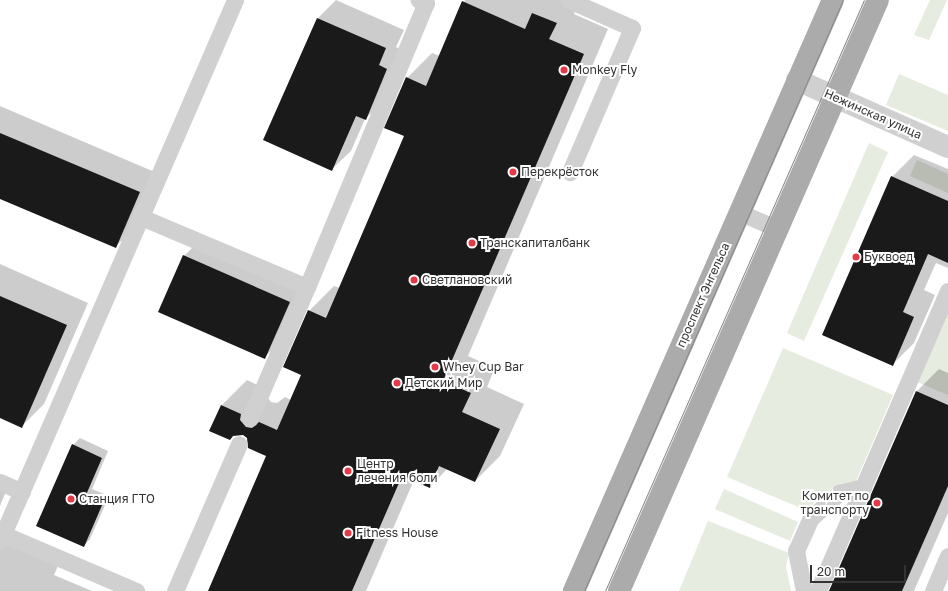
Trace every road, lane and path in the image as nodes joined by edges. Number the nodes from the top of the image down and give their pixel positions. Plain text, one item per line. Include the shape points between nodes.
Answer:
1 (235, 0) edge
2 (569, 0) edge
3 (833, 0) edge
4 (878, 0) edge
5 (426, 1) edge
6 (797, 80) junction
7 (835, 97) junction
8 (948, 147) edge
9 (570, 172) dead end
10 (739, 212) junction
11 (141, 217) junction
12 (778, 229) junction
13 (307, 287) junction
14 (948, 291) edge
15 (250, 418) dead end
16 (239, 444) dead end
17 (0, 482) edge
18 (863, 487) junction
19 (22, 492) junction
20 (2, 538) edge
21 (947, 560) edge
22 (136, 591) edge
23 (175, 591) edge
24 (574, 591) edge
25 (620, 591) edge
26 (804, 591) edge
27 (818, 591) edge
28 (933, 591) edge

1 - 11 lane
2 - 9 lane via 632,28
3 - 6 main road, проспект Энгельса
4 - 7 main road
5 - 13 lane
6 - 7 street, Нежинская улица
6 - 10 main road, проспект Энгельса
7 - 8 street, Нежинская улица
7 - 12 main road
10 - 12 lane
10 - 24 main road, проспект Энгельса
11 - 13 lane
11 - 19 lane
12 - 25 main road
13 - 15 lane
14 - 18 lane
16 - 23 lane
17 - 19 lane
18 - 26 lane via 839,493 811,518 796,551
18 - 27 lane
19 - 20 lane
20 - 22 lane
21 - 28 lane

